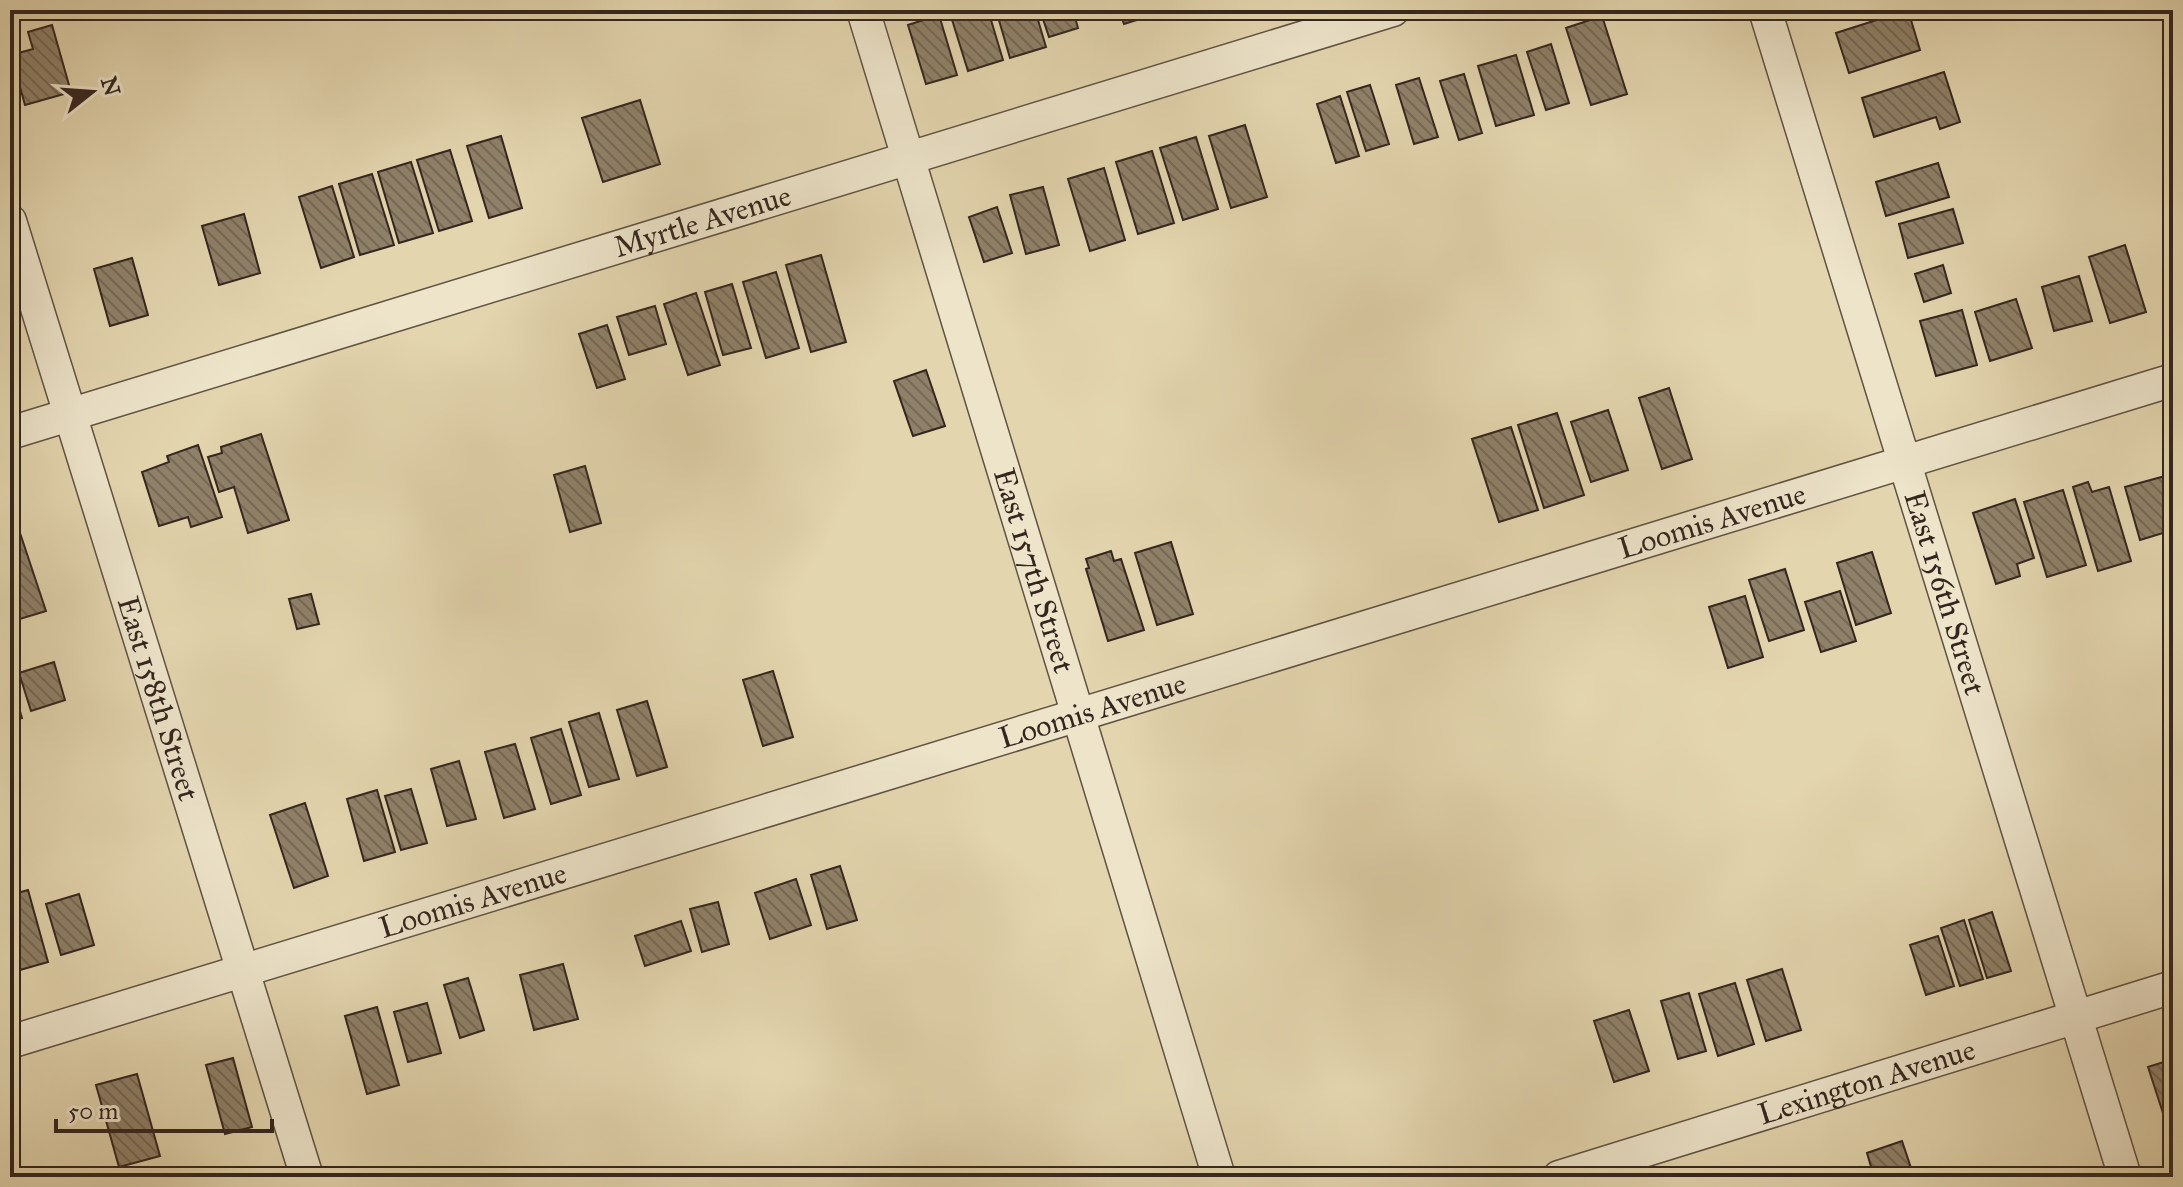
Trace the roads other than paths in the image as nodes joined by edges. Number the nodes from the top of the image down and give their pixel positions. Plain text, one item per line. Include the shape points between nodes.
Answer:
1 (863, 10) edge
2 (1393, 10) edge
3 (1765, 10) edge
4 (908, 158) junction
5 (10, 221) edge
6 (2173, 380) edge
7 (70, 415) junction
8 (10, 433) edge
9 (1905, 462) junction
10 (1078, 715) junction
11 (242, 971) junction
12 (2173, 987) edge
13 (2075, 1017) junction
14 (10, 1042) edge
15 (307, 1177) edge
16 (1219, 1177) edge
17 (1559, 1177) edge
18 (2125, 1177) edge

1 - 4 street, East 157th Street
2 - 4 street, Myrtle Avenue
3 - 9 street, East 156th Street
4 - 7 street, Myrtle Avenue
4 - 10 street, East 157th Street
5 - 7 street, East 158th Street
6 - 9 street, Loomis Avenue
7 - 8 street, Myrtle Avenue
7 - 11 street, East 158th Street
9 - 10 street, Loomis Avenue
9 - 13 street, East 156th Street
10 - 11 street, Loomis Avenue
10 - 16 street, East 157th Street
11 - 14 street, Loomis Avenue
11 - 15 street, East 158th Street
12 - 13 street, Lexington Avenue
13 - 17 street, Lexington Avenue
13 - 18 street, East 156th Street

